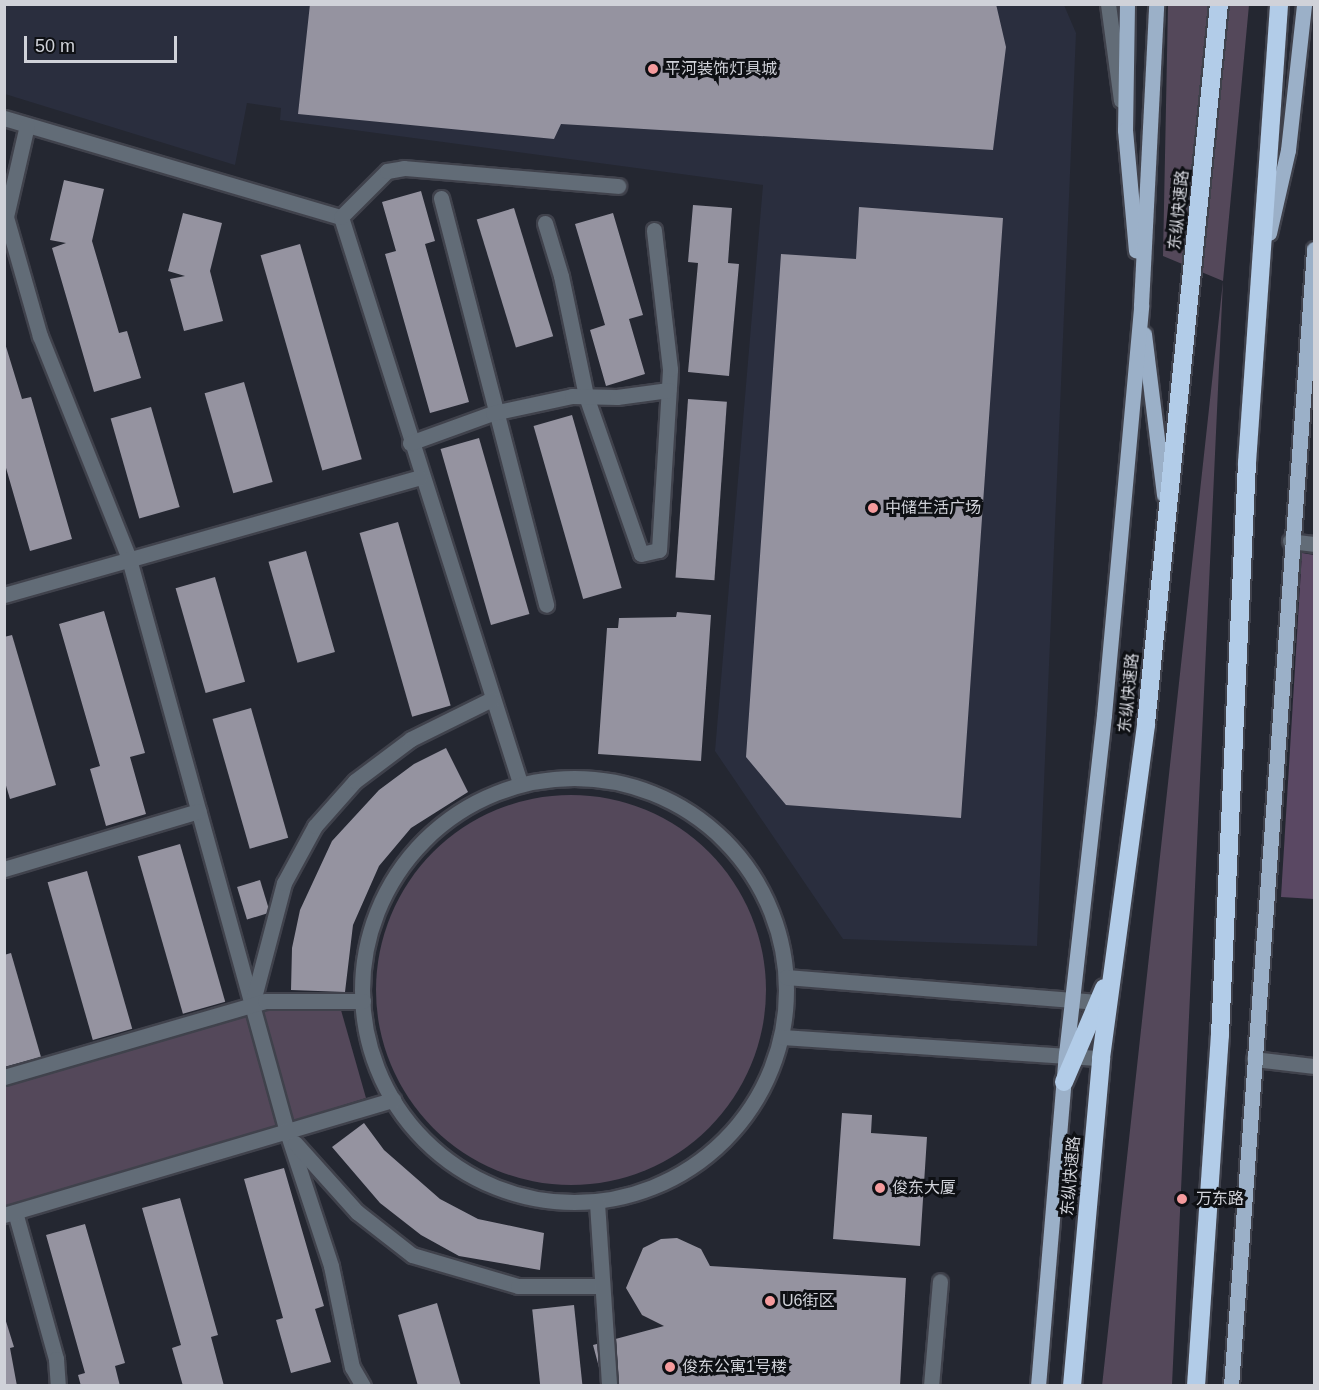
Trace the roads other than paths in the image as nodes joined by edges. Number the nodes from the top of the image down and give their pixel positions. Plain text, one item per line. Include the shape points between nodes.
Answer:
1 (1108, 4) edge
2 (1127, 4) edge
3 (1156, 4) edge
4 (1219, 4) edge
5 (1279, 4) edge
6 (1304, 4) edge
7 (4, 118) edge
8 (27, 125) junction
9 (1125, 130) junction
10 (618, 186) dead end
11 (441, 198) dead end
12 (341, 217) junction
13 (545, 223) dead end
14 (654, 230) dead end
15 (1314, 249) edge
16 (1314, 270) edge
17 (1258, 283) junction
18 (1141, 305) junction
19 (669, 390) junction
20 (586, 396) junction
21 (493, 413) junction
22 (410, 443) junction
23 (420, 477) junction
24 (1167, 519) junction
25 (1290, 541) junction
26 (1314, 544) edge
27 (129, 559) junction
28 (4, 595) edge
29 (546, 604) dead end
30 (492, 699) junction
31 (520, 783) junction
32 (199, 811) junction
33 (4, 869) edge
34 (786, 977) junction
35 (1071, 1000) junction
36 (363, 1001) junction
37 (1102, 1003) junction
38 (252, 1005) junction
39 (782, 1037) junction
40 (1070, 1054) junction
41 (1101, 1058) junction
42 (1254, 1059) junction
43 (1314, 1066) edge
44 (4, 1077) edge
45 (1064, 1082) joint
46 (393, 1100) junction
47 (287, 1132) junction
48 (597, 1203) junction
49 (10, 1214) edge
50 (940, 1281) dead end
51 (602, 1286) junction
52 (58, 1386) edge
53 (363, 1386) edge
54 (609, 1386) edge
55 (931, 1386) edge
56 (1038, 1386) edge
57 (1072, 1386) edge
58 (1196, 1386) edge
59 (1231, 1386) edge

1 - 9 street
2 - 9 main road
3 - 18 main road
4 - 24 highway, 东纵快速路
5 - 17 highway
6 - 17 main road via 1288,150
7 - 8 street
8 - 12 street
8 - 27 street via 6,217 40,336
9 - 18 main road
10 - 12 street via 404,168 380,176
11 - 21 street
12 - 22 street
13 - 20 street via 561,276
14 - 19 street
15 - 16 main road
16 - 25 main road
17 - 58 highway via 1220,1035
18 - 24 main road
18 - 35 main road via 1104,715
19 - 20 street
19 - 20 street via 659,550 641,554
20 - 21 street
21 - 22 street
21 - 29 street
22 - 23 street
23 - 27 street
23 - 30 street
24 - 37 highway, 东纵快速路 via 1112,967
25 - 26 street
25 - 42 main road
27 - 28 street
27 - 32 street
30 - 31 street
30 - 38 street via 411,739 356,782 315,826 284,883
31 - 34 street via 592,778 643,788 698,817 743,861 753,879 773,916
31 - 36 street via 461,808 413,849 378,903 362,964
32 - 33 street
32 - 38 street
34 - 35 street
34 - 39 street
35 - 37 street
35 - 40 main road
36 - 38 street via 265,1001
36 - 46 street via 363,1028
37 - 40 highway
37 - 41 highway, 东纵快速路
38 - 44 street
38 - 47 street
39 - 40 street
39 - 48 street via 764,1087 734,1131 695,1166 648,1191
40 - 41 street
40 - 45 highway
41 - 57 highway, 东纵快速路
42 - 43 street
42 - 59 main road
45 - 56 main road
46 - 47 street
46 - 48 street via 422,1140 473,1179 533,1200
47 - 49 street
47 - 51 street via 313,1168 412,1255 518,1286
47 - 53 street via 331,1266 352,1367
48 - 51 street
49 - 52 street via 56,1359
50 - 55 street
51 - 54 street

